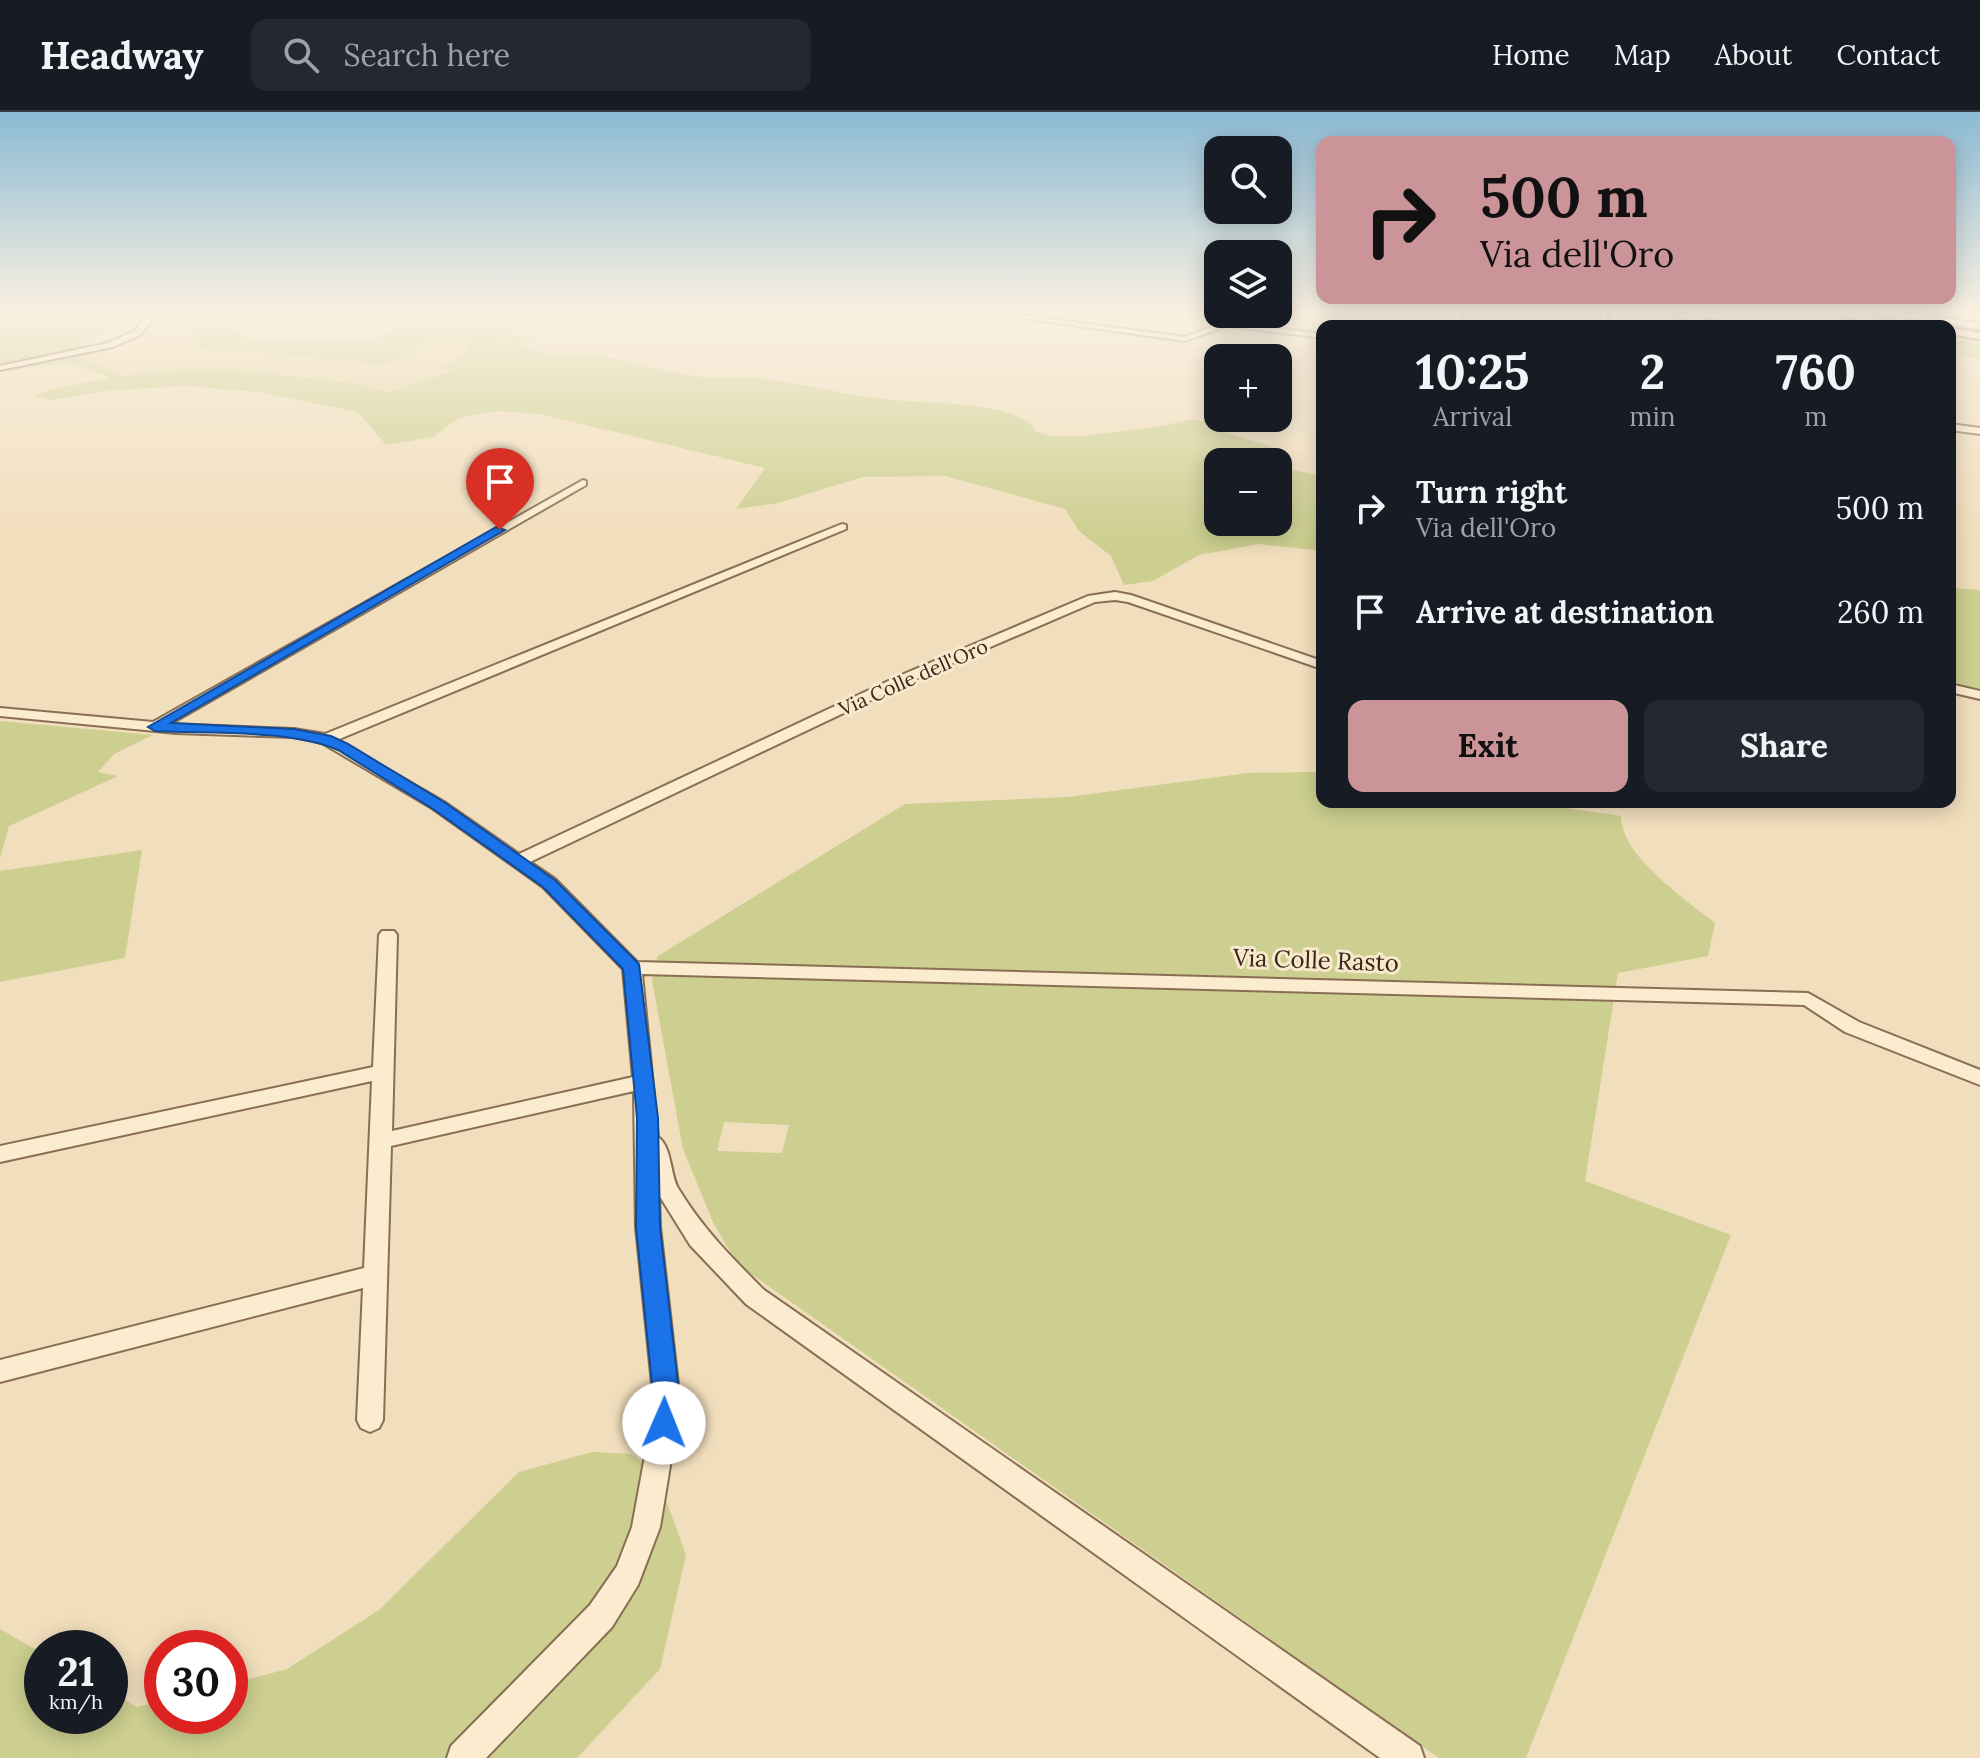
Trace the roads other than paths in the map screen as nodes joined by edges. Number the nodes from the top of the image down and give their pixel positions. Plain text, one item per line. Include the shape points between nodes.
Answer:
1 (1956, 428) edge
2 (1980, 431) edge
3 (583, 483) dead end
4 (842, 527) dead end
5 (1316, 663) edge
6 (1956, 689) edge
7 (1980, 695) edge
8 (0, 712) edge
9 (155, 727) junction
10 (326, 739) junction
11 (518, 861) junction
12 (388, 935) dead end
13 (632, 968) junction
14 (383, 1072) junction
15 (1980, 1078) edge
16 (644, 1082) junction
17 (647, 1118) junction
18 (380, 1141) junction
19 (0, 1154) edge
20 (375, 1275) junction
21 (0, 1371) edge
22 (370, 1420) dead end
23 (463, 1758) edge
24 (1408, 1758) edge

1 - 2 street
3 - 9 street
4 - 10 street
5 - 11 street, Via Colle dell'Oro via 1131,599 1098,597 904,679
6 - 7 street
8 - 9 street
9 - 10 street
10 - 11 street via 438,805
11 - 13 street via 549,883
12 - 14 street
13 - 15 street, Via Colle Rasto via 1808,999 1852,1027
13 - 16 street
14 - 18 street
14 - 19 street
16 - 17 street
16 - 18 street
17 - 23 street via 648,1227 665,1384 661,1449 646,1527 628,1575 601,1616
17 - 24 street via 665,1186 698,1238 755,1297
18 - 20 street
20 - 21 street
20 - 22 street

